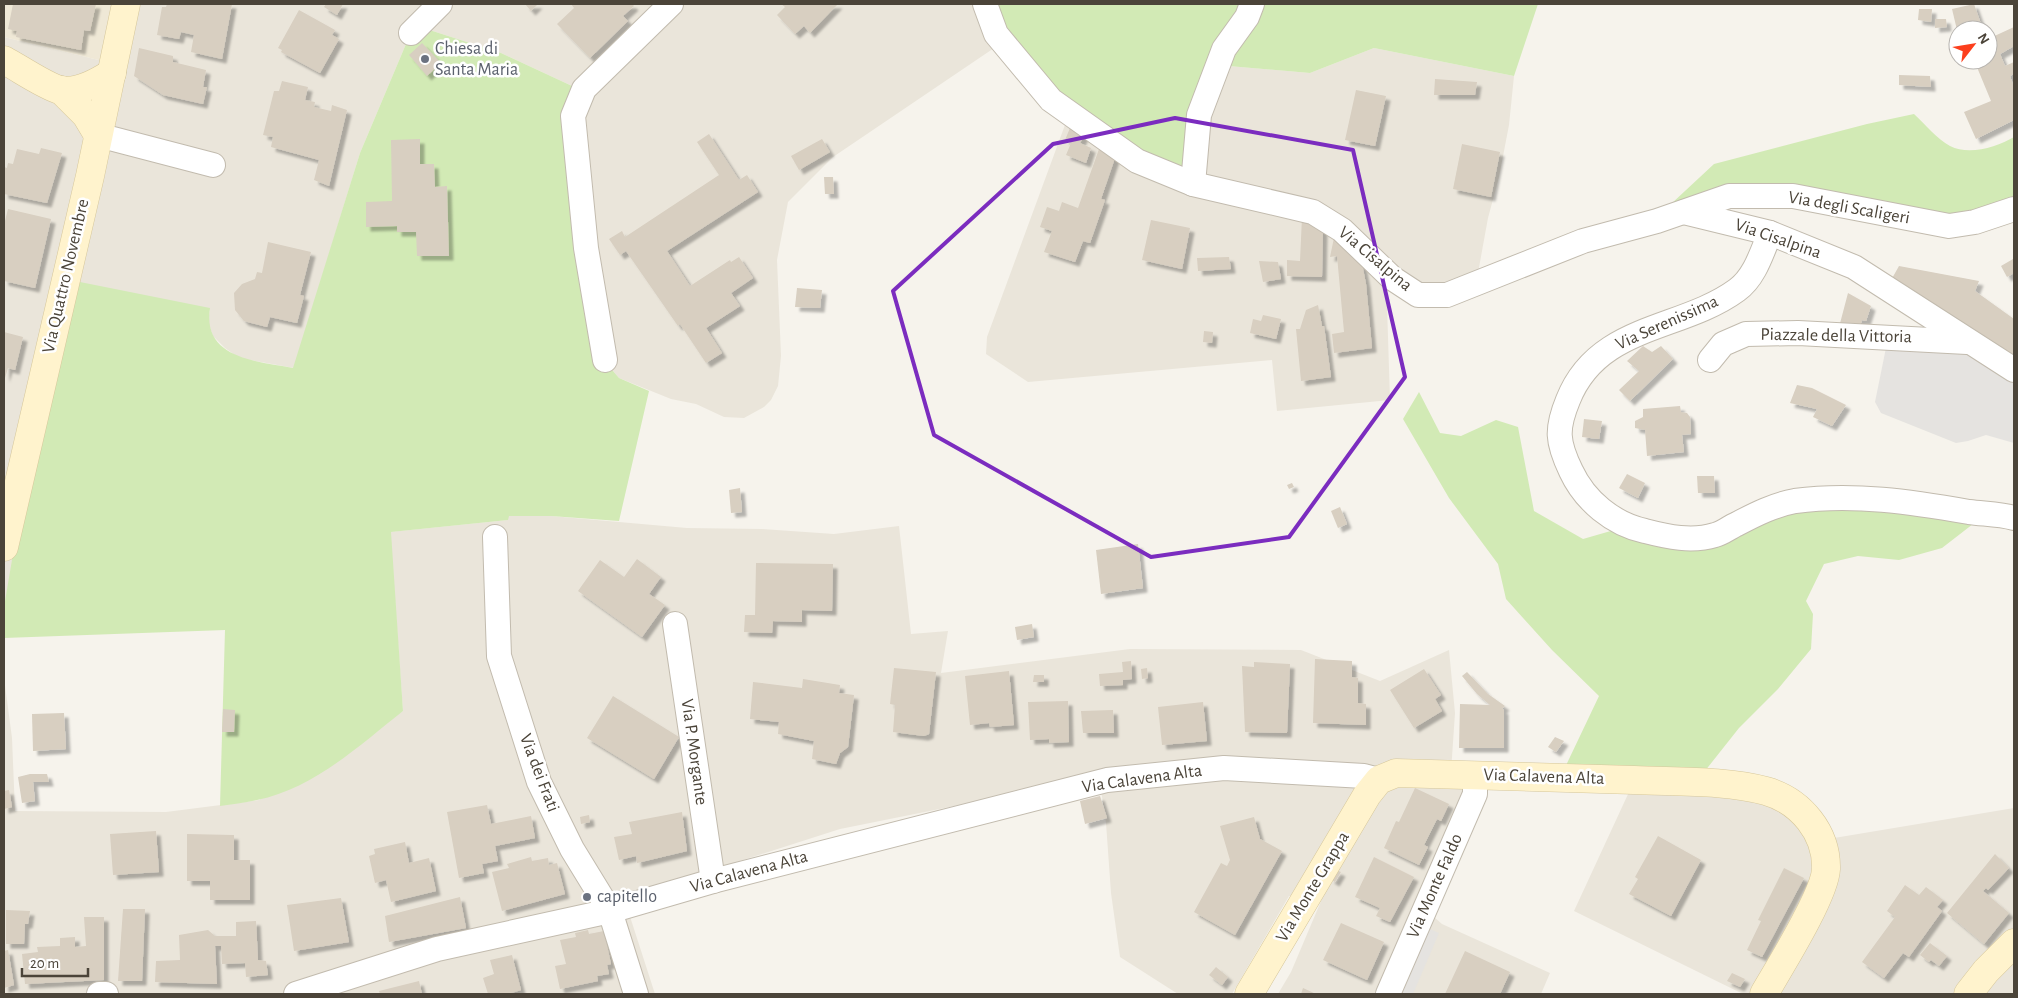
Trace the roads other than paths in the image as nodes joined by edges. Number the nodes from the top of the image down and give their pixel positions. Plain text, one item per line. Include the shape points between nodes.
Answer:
1 (126, 4) edge
2 (440, 4) edge
3 (670, 4) edge
4 (985, 4) edge
5 (1252, 4) edge
6 (410, 33) dead end
7 (4, 60) edge
8 (112, 73) junction
9 (61, 90) junction
10 (98, 136) junction
11 (213, 165) dead end
12 (1193, 184) junction
13 (2014, 209) edge
14 (1684, 212) junction
15 (1770, 233) junction
16 (1854, 266) joint
17 (1971, 342) junction
18 (605, 360) dead end
19 (1710, 360) dead end
20 (2014, 370) edge
21 (2014, 518) edge
22 (495, 537) dead end
23 (4, 547) edge
24 (675, 624) dead end
25 (1475, 775) junction
26 (1379, 780) junction
27 (713, 881) junction
28 (610, 911) junction
29 (2014, 943) edge
30 (98, 994) edge
31 (106, 994) edge
32 (296, 994) edge
33 (636, 994) edge
34 (1249, 994) edge
35 (1388, 994) edge
36 (1764, 994) edge
37 (1968, 994) edge

1 - 8 street, Via Quattro Novembre
2 - 6 street
3 - 18 street via 584,89 573,116 586,248
4 - 12 street, Via Cisalpina via 996,34 1051,100 1137,161
5 - 12 street via 1247,17 1224,49 1199,115
7 - 9 street
8 - 9 street via 96,84
8 - 10 street, Via Quattro Novembre
9 - 10 street via 86,115
10 - 11 street
10 - 23 street, Via Quattro Novembre
12 - 14 street, Via Cisalpina via 1313,212 1342,230 1392,278 1418,295 1447,295 1583,241
13 - 14 street, Via degli Scaligeri via 1976,222 1949,226 1793,196 1729,196
14 - 15 street, Via Cisalpina
15 - 16 street, Via Cisalpina
15 - 21 street, Via Serenissima via 1756,266 1739,289 1708,307 1630,336 1594,359 1573,388 1561,417 1560,448 1574,478 1598,509 1629,527 1686,539 1716,535 1766,508 1840,498 1910,502
16 - 17 street, Piazzale della Vittoria
17 - 19 street, Piazzale della Vittoria via 1798,333 1746,334 1723,344
17 - 20 street, Piazzale della Vittoria
22 - 28 street, Via dei Frati via 499,656 538,782 572,850
24 - 27 street, Via P. Morgante
25 - 26 street, Via Calavena Alta via 1396,773
25 - 35 street, Via Monte Faldo via 1475,794
25 - 36 street, Via Calavena Alta via 1712,783 1767,791 1796,806 1811,820 1824,844 1826,871 1818,896
26 - 27 street, Via Calavena Alta via 1364,776 1224,768 1107,780
26 - 34 street, Via Monte Grappa
27 - 28 street, Via Calavena Alta
28 - 32 street, Via Calavena Alta via 437,949
28 - 33 street, Via dei Frati
29 - 37 street via 1986,970
30 - 31 street

